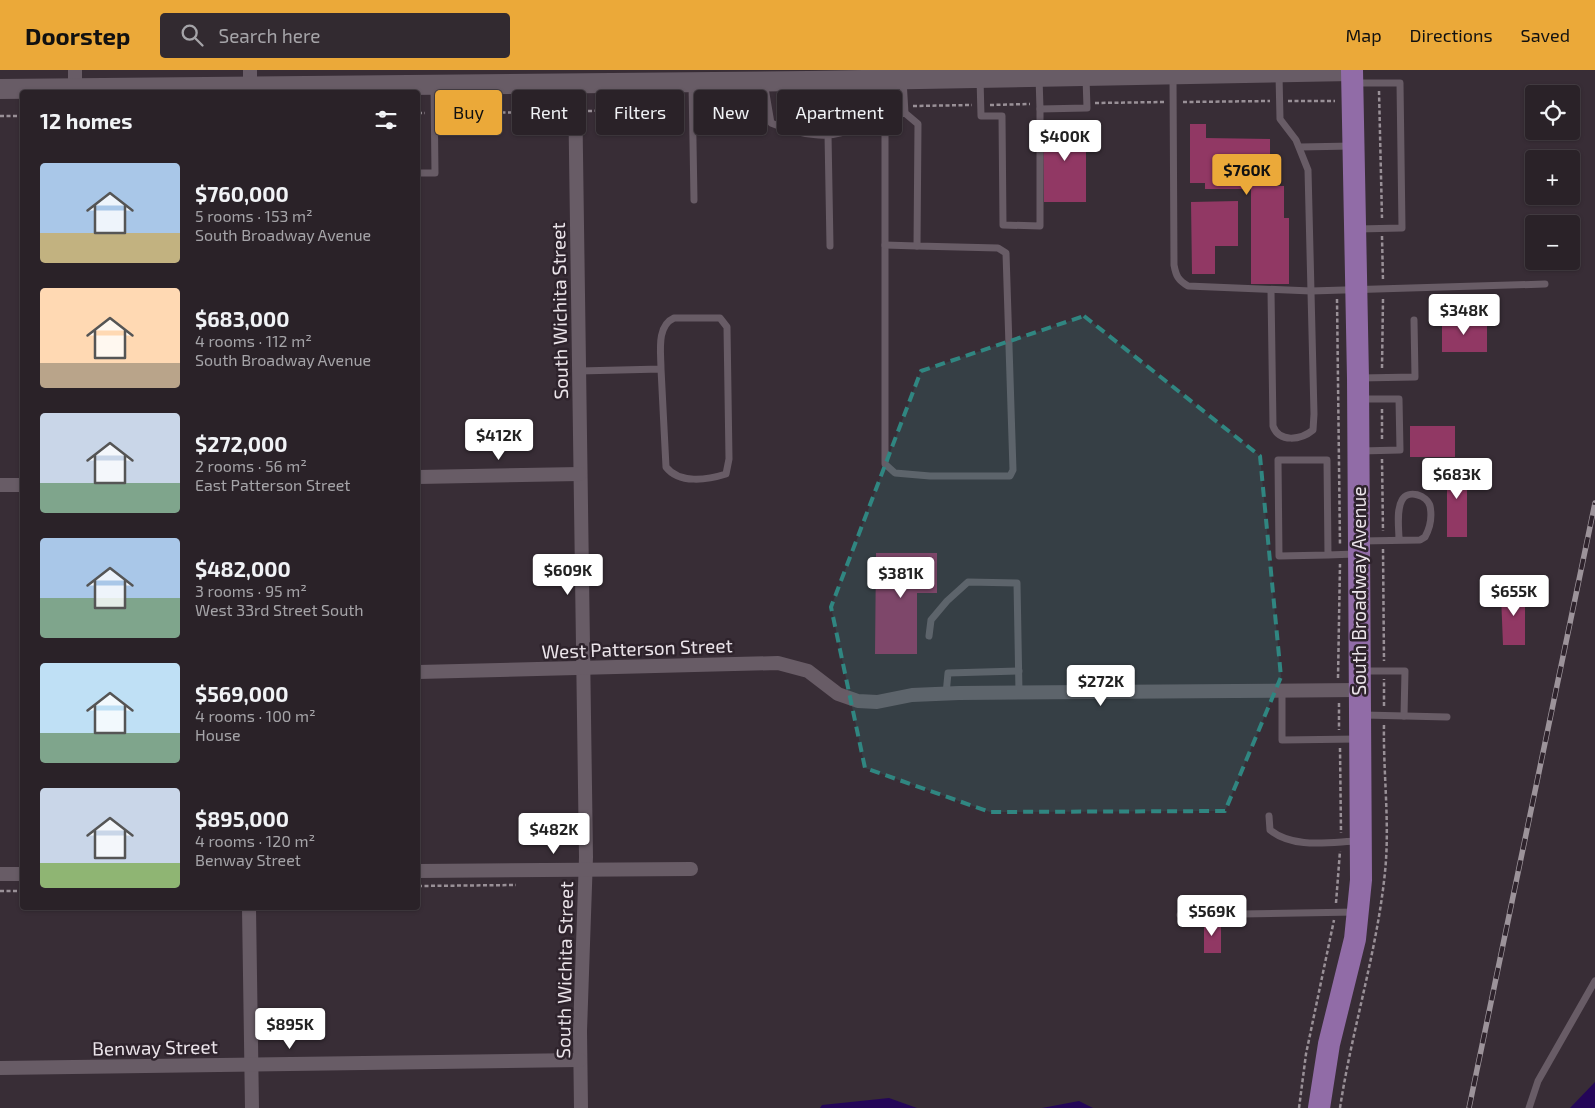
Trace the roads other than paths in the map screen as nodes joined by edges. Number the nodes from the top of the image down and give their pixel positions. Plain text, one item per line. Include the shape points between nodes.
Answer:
1 (1219, 71) edge
2 (1258, 71) edge
3 (1279, 72) junction
4 (1108, 73) edge
5 (1131, 73) edge
6 (1000, 74) edge
7 (1173, 74) junction
8 (1352, 75) edge
9 (808, 76) edge
10 (1086, 76) junction
11 (1039, 77) junction
12 (771, 78) edge
13 (980, 78) junction
14 (425, 80) edge
15 (856, 80) junction
16 (903, 80) junction
17 (636, 83) junction
18 (692, 83) junction
19 (246, 84) edge
20 (575, 84) junction
21 (83, 85) edge
22 (321, 89) edge
23 (345, 89) edge
24 (0, 90) edge
25 (277, 90) edge
26 (636, 90) edge
27 (856, 90) edge
28 (1040, 107) junction
29 (905, 110) junction
30 (777, 126) edge
31 (828, 135) edge
32 (1354, 146) junction
33 (1300, 147) junction
34 (420, 173) edge
35 (694, 200) dead end
36 (1355, 229) junction
37 (885, 245) junction
38 (830, 246) dead end
39 (916, 246) junction
40 (1545, 284) dead end
41 (1347, 290) junction
42 (1272, 291) junction
43 (1311, 291) junction
44 (1414, 320) dead end
45 (661, 369) junction
46 (579, 371) junction
47 (1358, 388) junction
48 (1358, 451) junction
49 (580, 474) junction
50 (420, 477) edge
51 (0, 485) edge
52 (20, 485) edge
53 (1399, 540) junction
54 (1352, 550) junction
55 (1328, 555) junction
56 (929, 636) dead end
57 (584, 668) junction
58 (1019, 671) junction
59 (420, 672) edge
60 (1352, 684) junction
61 (1282, 691) junction
62 (946, 694) junction
63 (1019, 694) junction
64 (1358, 715) junction
65 (1404, 716) junction
66 (1447, 717) dead end
67 (1349, 740) junction
68 (1269, 816) dead end
69 (1351, 841) junction
70 (691, 869) dead end
71 (585, 870) junction
72 (420, 871) edge
73 (0, 874) edge
74 (20, 874) edge
75 (249, 910) edge
76 (1358, 912) junction
77 (1180, 915) dead end
78 (1595, 981) edge
79 (580, 1060) junction
80 (251, 1065) junction
81 (0, 1068) edge
82 (252, 1108) edge
83 (581, 1108) edge
84 (1318, 1108) edge
85 (1529, 1108) edge

1 - 2 street
1 - 7 street
2 - 3 street
3 - 8 street
3 - 33 lane via 1280,119
4 - 5 street
4 - 10 street
5 - 7 street
6 - 11 street
6 - 13 street
7 - 42 lane via 1176,275 1180,281 1194,287
8 - 32 main road, South Broadway Avenue
8 - 36 lane via 1378,83 1400,83 1402,228
9 - 12 street
9 - 15 street
10 - 11 street
10 - 28 lane via 1087,108
11 - 28 lane
12 - 18 street
12 - 30 lane via 769,108 771,123
13 - 16 street
13 - 28 lane via 981,116 1002,116 1003,225 1040,226
14 - 20 street
14 - 23 street
14 - 34 lane via 434,113 434,172
15 - 16 street
15 - 27 lane
16 - 29 lane
17 - 18 street
17 - 20 street
17 - 26 lane
18 - 35 lane
19 - 21 street
19 - 25 street
20 - 46 street, South Wichita Street
21 - 24 street
22 - 23 street
22 - 25 street
29 - 37 lane via 885,122
29 - 39 lane via 918,124
31 - 38 lane
32 - 33 lane
32 - 36 main road, South Broadway Avenue
33 - 43 lane via 1308,170
36 - 41 main road, South Broadway Avenue
37 - 39 lane
37 - 39 lane via 885,464 895,473 904,474 1010,476 1013,470 1006,253 998,248
40 - 41 lane
41 - 43 lane
41 - 47 main road, South Broadway Avenue
42 - 43 lane
42 - 43 lane via 1273,426 1282,437 1290,438 1307,435 1313,430
44 - 47 lane via 1415,377 1382,377
45 - 45 lane via 661,337 669,320 712,316 724,322 727,327 729,459 726,474 683,478 672,475 666,467
45 - 46 lane
46 - 49 street, South Wichita Street
47 - 48 main road, South Broadway Avenue
47 - 48 lane via 1382,399 1399,399 1400,450
48 - 54 main road, South Broadway Avenue
49 - 50 street
49 - 57 street, South Wichita Street
51 - 52 street
53 - 53 lane via 1425,537 1430,522 1430,506 1425,498 1417,494 1403,498
53 - 54 lane via 1383,540
54 - 55 lane
54 - 60 main road, South Broadway Avenue
55 - 55 lane via 1327,460 1278,460 1279,556
56 - 58 lane via 931,620 968,582 1017,583
57 - 59 street, West Patterson Street
57 - 62 street, West Patterson Street via 778,663 808,671 847,698 877,702 912,695
57 - 71 street, South Wichita Street
58 - 62 lane via 948,673
58 - 63 lane
60 - 61 street
60 - 64 main road, South Broadway Avenue
60 - 65 lane via 1384,671 1405,672
61 - 63 street
61 - 67 lane via 1282,740
62 - 63 street
64 - 65 lane
64 - 67 main road, South Broadway Avenue
65 - 66 lane
67 - 69 main road, South Broadway Avenue
68 - 69 lane via 1270,830 1281,839 1298,842
69 - 76 main road, South Broadway Avenue
70 - 71 street
71 - 72 street
71 - 79 street, South Wichita Street
73 - 74 street
75 - 80 street
76 - 77 lane
76 - 84 main road, South Broadway Avenue
78 - 85 lane via 1538,1080
79 - 80 street, Benway Street
79 - 83 street, South Wichita Street
80 - 81 street, Benway Street
80 - 82 street

